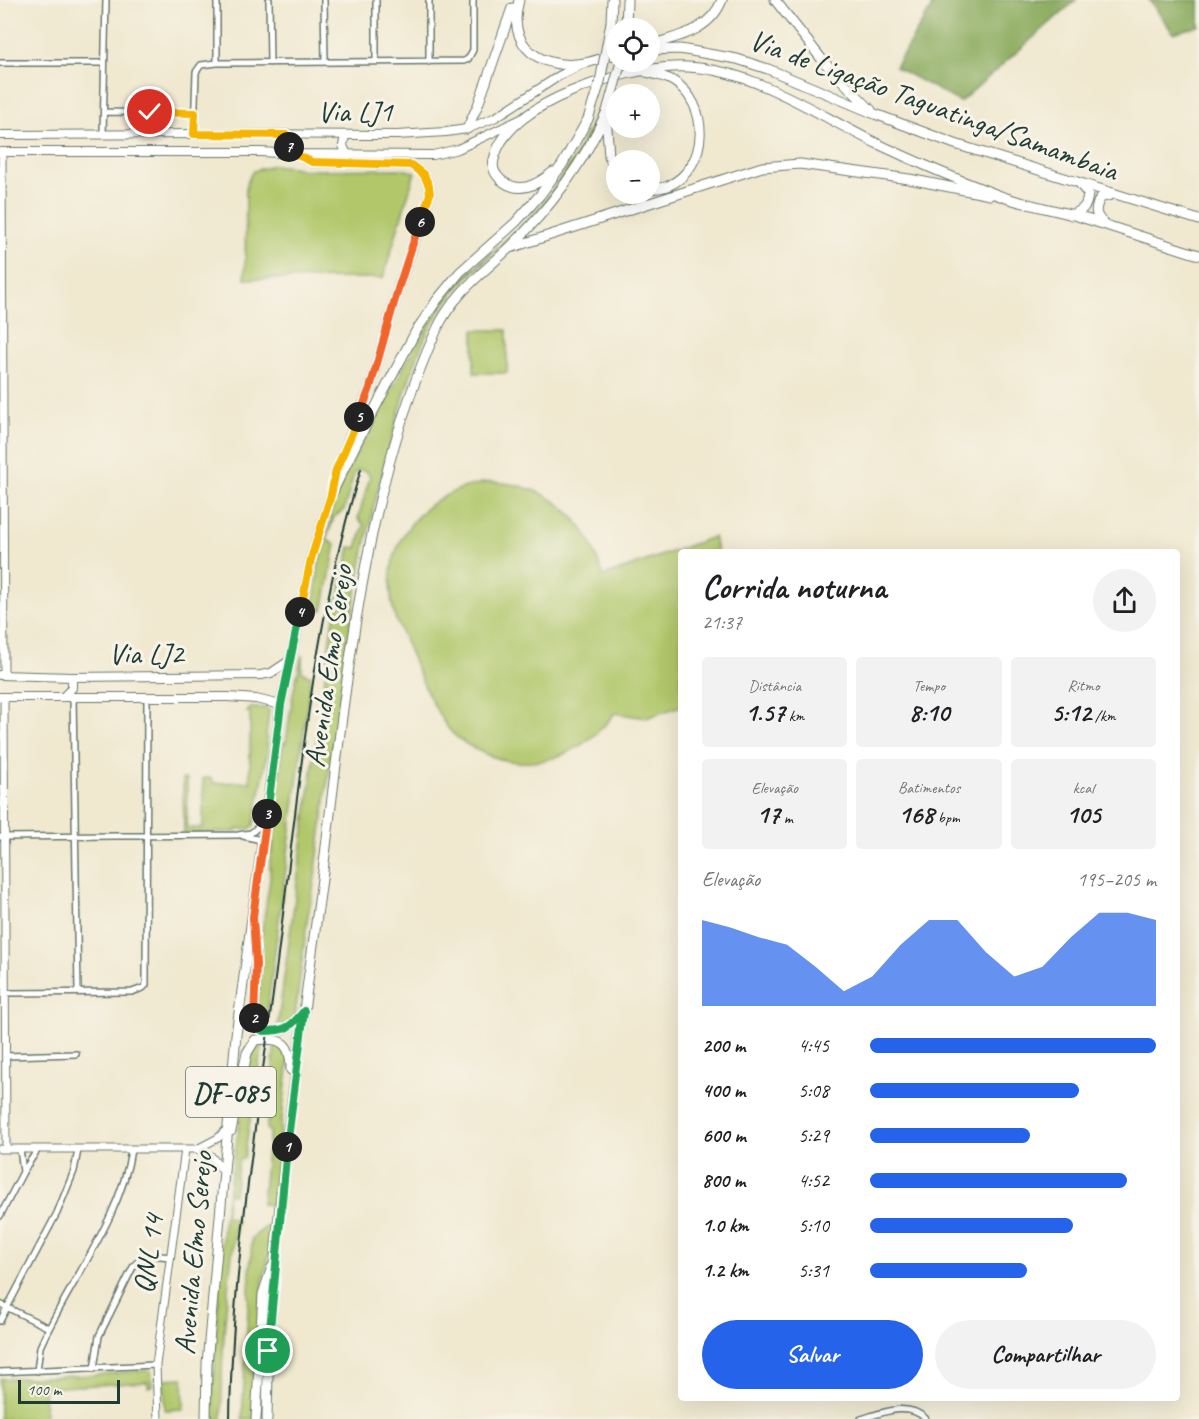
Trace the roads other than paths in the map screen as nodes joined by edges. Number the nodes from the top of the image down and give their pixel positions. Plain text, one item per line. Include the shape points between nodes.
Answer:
1 (106, 0) edge
2 (216, 0) edge
3 (269, 0) edge
4 (324, 0) edge
5 (376, 0) edge
6 (429, 0) edge
7 (472, 0) edge
8 (517, 0) edge
9 (612, 0) edge
10 (627, 0) edge
11 (722, 0) edge
12 (775, 0) edge
13 (626, 18) edge
14 (660, 42) edge
15 (660, 50) edge
16 (606, 57) edge
17 (325, 61) junction
18 (376, 61) junction
19 (429, 62) junction
20 (0, 63) edge
21 (105, 63) junction
22 (218, 63) junction
23 (270, 63) junction
24 (584, 63) junction
25 (660, 68) edge
26 (631, 72) edge
27 (646, 72) edge
28 (104, 112) junction
29 (195, 113) junction
30 (606, 114) edge
31 (874, 114) junction
32 (522, 118) junction
33 (467, 129) junction
34 (103, 134) junction
35 (194, 134) junction
36 (0, 135) edge
37 (287, 135) junction
38 (345, 135) junction
39 (1, 152) edge
40 (283, 152) junction
41 (295, 154) junction
42 (347, 154) junction
43 (562, 165) junction
44 (1080, 184) junction
45 (660, 187) edge
46 (997, 195) junction
47 (1114, 195) junction
48 (1071, 215) junction
49 (1199, 220) edge
50 (1104, 224) junction
51 (1, 225) edge
52 (508, 249) junction
53 (1199, 255) edge
54 (1, 294) edge
55 (2, 419) edge
56 (331, 495) junction
57 (2, 539) edge
58 (2, 606) edge
59 (289, 661) junction
60 (2, 675) edge
61 (72, 677) junction
62 (2, 697) edge
63 (63, 697) junction
64 (147, 697) junction
65 (73, 698) junction
66 (281, 705) junction
67 (2, 780) edge
68 (266, 821) junction
69 (238, 835) junction
70 (76, 836) junction
71 (146, 836) junction
72 (3, 837) edge
73 (262, 844) junction
74 (253, 917) junction
75 (3, 962) edge
76 (78, 991) junction
77 (6, 993) junction
78 (304, 1011) junction
79 (76, 1054) dead end
80 (6, 1056) junction
81 (3, 1083) edge
82 (291, 1109) junction
83 (227, 1129) junction
84 (226, 1145) junction
85 (3, 1149) edge
86 (20, 1149) junction
87 (38, 1149) junction
88 (185, 1149) junction
89 (197, 1149) junction
90 (78, 1150) junction
91 (131, 1150) junction
92 (223, 1171) junction
93 (22, 1172) junction
94 (0, 1216) edge
95 (170, 1257) junction
96 (275, 1262) junction
97 (0, 1304) edge
98 (8, 1308) junction
99 (0, 1321) edge
100 (49, 1329) junction
101 (156, 1365) junction
102 (94, 1369) junction
103 (38, 1371) junction
104 (0, 1372) edge
105 (158, 1419) edge
106 (206, 1419) edge
107 (256, 1419) edge
108 (267, 1419) edge
109 (861, 1419) edge
110 (926, 1419) edge

1 - 21 street
2 - 22 street
3 - 23 street
4 - 17 street
5 - 18 street
6 - 19 street
7 - 19 street via 471,55 464,61
8 - 24 main road via 517,30 531,54 555,63
8 - 33 main road
9 - 43 main road, Avenida Elmo Serejo / DF-085, bridge via 600,82 588,119
10 - 13 main road
11 - 14 main road via 714,16 702,27
12 - 31 main road via 824,62
15 - 31 main road, Via de Ligação Taguatinga/Samambaia via 737,59
16 - 24 main road
17 - 18 street
17 - 23 street
18 - 19 street
20 - 21 street
21 - 28 street
22 - 23 street
22 - 29 street via 201,65 196,72
24 - 33 main road, Via LJ1 via 496,117
25 - 46 main road, Via de Ligação Taguatinga/Samambaia via 701,67 729,72 763,85 880,145
26 - 32 main road, Via de Ligação Taguatinga/Samambaia via 563,95
27 - 45 main road via 672,80 686,91 696,106 701,130 696,158 682,175
28 - 29 street
28 - 34 street
29 - 35 street
30 - 52 main road, Avenida Elmo Serejo / DF-085 via 570,180
31 - 44 main road, Via de Ligação Taguatinga/Samambaia
32 - 42 main road, Via LJ1 via 458,149 433,155
32 - 43 main road, Via de Ligação Taguatinga/Samambaia via 495,154 495,174 508,186 533,186
33 - 38 main road, Via LJ1
34 - 35 main road, Via LJ1
34 - 36 main road, Via LJ1
35 - 37 main road, Via LJ1
37 - 38 main road, Via LJ1
37 - 40 main road via 290,146
38 - 42 main road via 343,146
39 - 40 main road, Via LJ1
39 - 51 street
40 - 41 main road, Via LJ1
41 - 42 main road, Via LJ1
41 - 56 main road via 312,162 411,165 424,175 430,194 370,388 336,470
43 - 56 main road, Avenida Elmo Serejo / DF-085 via 516,222 460,272 437,300 416,331
44 - 47 main road, Via de Ligação Taguatinga/Samambaia
44 - 48 main road via 1088,194 1086,207
46 - 48 main road, Via de Ligação Taguatinga/Samambaia
46 - 52 main road via 800,164 762,167
47 - 49 main road, Via de Ligação Taguatinga/Samambaia
47 - 50 main road via 1099,200 1095,215
48 - 50 main road, Via de Ligação Taguatinga/Samambaia
50 - 53 main road, Via de Ligação Taguatinga/Samambaia
51 - 54 street
52 - 78 main road, Avenida Elmo Serejo / DF-085 via 458,296 439,325 414,384 390,462 370,546 349,669
54 - 55 street
55 - 57 street
56 - 59 main road, Avenida Elmo Serejo / DF-085 via 311,559
57 - 58 street
58 - 60 street
59 - 61 main road, Via LJ2 via 261,675
59 - 66 main road, Avenida Elmo Serejo / DF-085
60 - 61 main road, Via LJ2
61 - 63 main road via 72,688
62 - 63 main road, Via LJ2
62 - 67 street
63 - 65 main road, Via LJ2
64 - 65 main road, Via LJ2
64 - 66 main road, Via LJ2 via 228,697
64 - 71 street
65 - 70 street
66 - 68 main road, Avenida Elmo Serejo / DF-085
67 - 72 street
68 - 69 street via 251,833
68 - 73 main road, Avenida Elmo Serejo / DF-085
69 - 71 street
69 - 73 street
70 - 71 street
70 - 72 street
70 - 76 street
71 - 76 street via 147,980 143,988 132,992
72 - 75 street
73 - 74 main road, Avenida Elmo Serejo / DF-085
74 - 78 main road via 256,1026 263,1031 285,1030
74 - 83 main road, Avenida Elmo Serejo / DF-085
75 - 77 street
76 - 77 street
77 - 80 street
78 - 82 main road, Avenida Elmo Serejo / DF-085
79 - 80 street
80 - 81 street
81 - 85 street
82 - 84 main road via 290,1051 269,1038 255,1040 247,1053 234,1124
82 - 96 main road, Avenida Elmo Serejo / DF-085
83 - 84 main road, Avenida Elmo Serejo / DF-085
83 - 89 street
84 - 92 main road, Avenida Elmo Serejo / DF-085
85 - 86 street
86 - 87 street
86 - 93 street
87 - 90 street
87 - 93 street
88 - 89 street
88 - 91 street
88 - 95 street, QNL 14
89 - 92 street via 211,1156
90 - 91 street
90 - 98 street via 68,1189
91 - 100 street via 118,1197
92 - 106 main road, Avenida Elmo Serejo / DF-085
93 - 94 street
95 - 101 street, QNL 14
95 - 102 street via 147,1255 133,1267 99,1336
96 - 107 main road via 263,1294
96 - 108 main road, Avenida Elmo Serejo / DF-085
97 - 98 street
98 - 99 street
98 - 100 street
100 - 103 street via 40,1347
101 - 102 street
101 - 105 street, QNL 14
102 - 103 street
103 - 104 street
109 - 110 street via 902,1409

